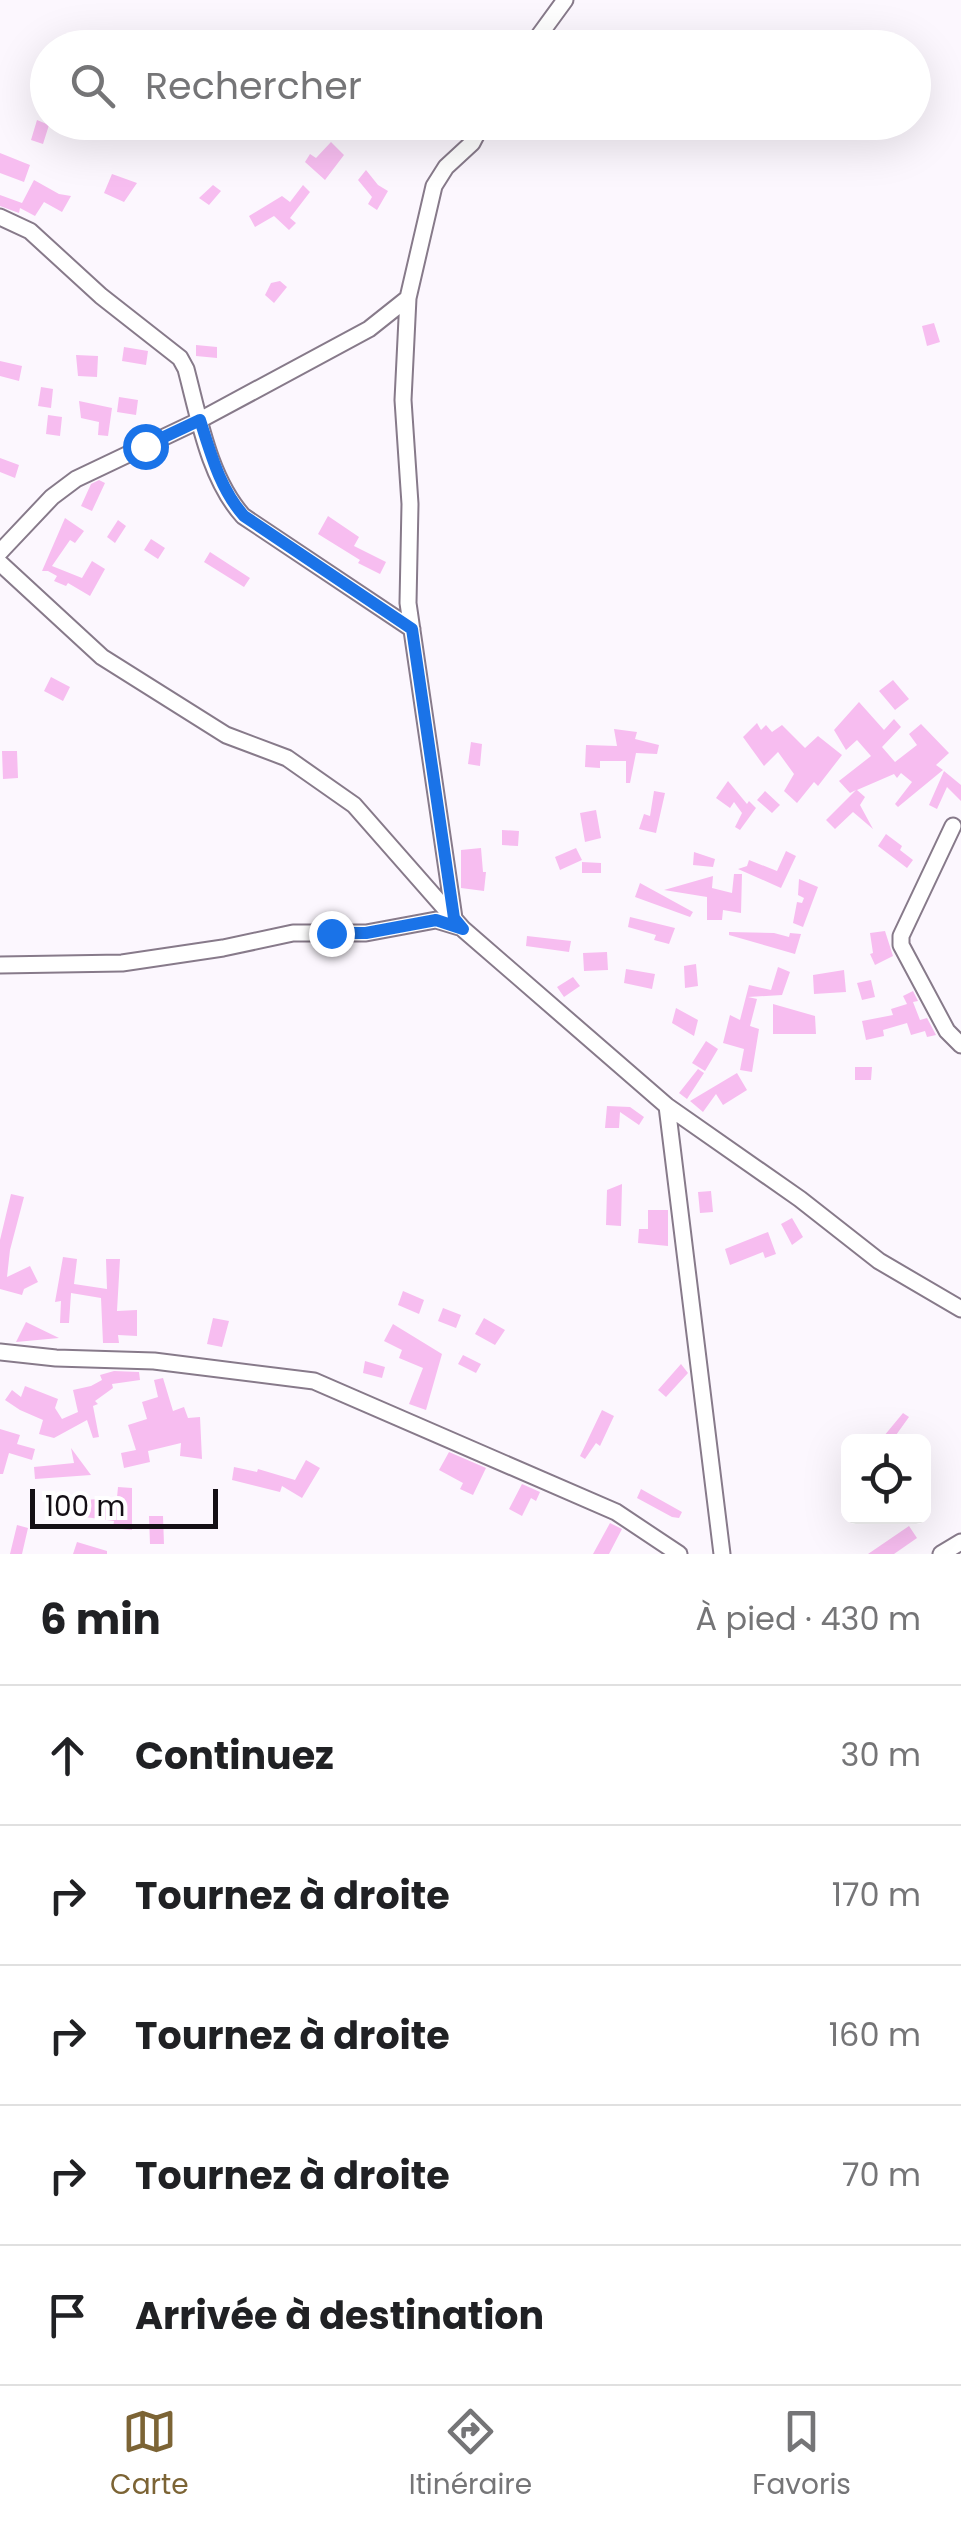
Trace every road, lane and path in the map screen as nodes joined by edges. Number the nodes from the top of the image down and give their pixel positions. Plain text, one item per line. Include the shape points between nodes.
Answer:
1 (565, 0) edge
2 (543, 30) edge
3 (474, 140) edge
4 (0, 217) edge
5 (408, 298) junction
6 (200, 420) junction
7 (0, 552) edge
8 (0, 564) edge
9 (412, 629) junction
10 (952, 826) dead end
11 (458, 924) junction
12 (0, 965) edge
13 (961, 1045) edge
14 (667, 1106) junction
15 (961, 1309) edge
16 (0, 1352) edge
17 (961, 1542) edge
18 (679, 1554) edge
19 (722, 1554) edge
20 (941, 1554) edge

1 - 2 street
3 - 5 street via 434,186
4 - 6 street via 30,231 180,358
5 - 6 street via 368,329
5 - 9 street via 403,400
6 - 7 street via 76,479
6 - 9 street via 219,476 244,516
8 - 11 street via 102,657 226,735 287,758 354,805
9 - 11 street
10 - 13 street via 901,944
11 - 12 street via 436,920 366,933 293,933 122,963
11 - 14 street
14 - 15 street via 879,1261
14 - 19 street
16 - 18 street via 314,1380 616,1512
17 - 20 street

